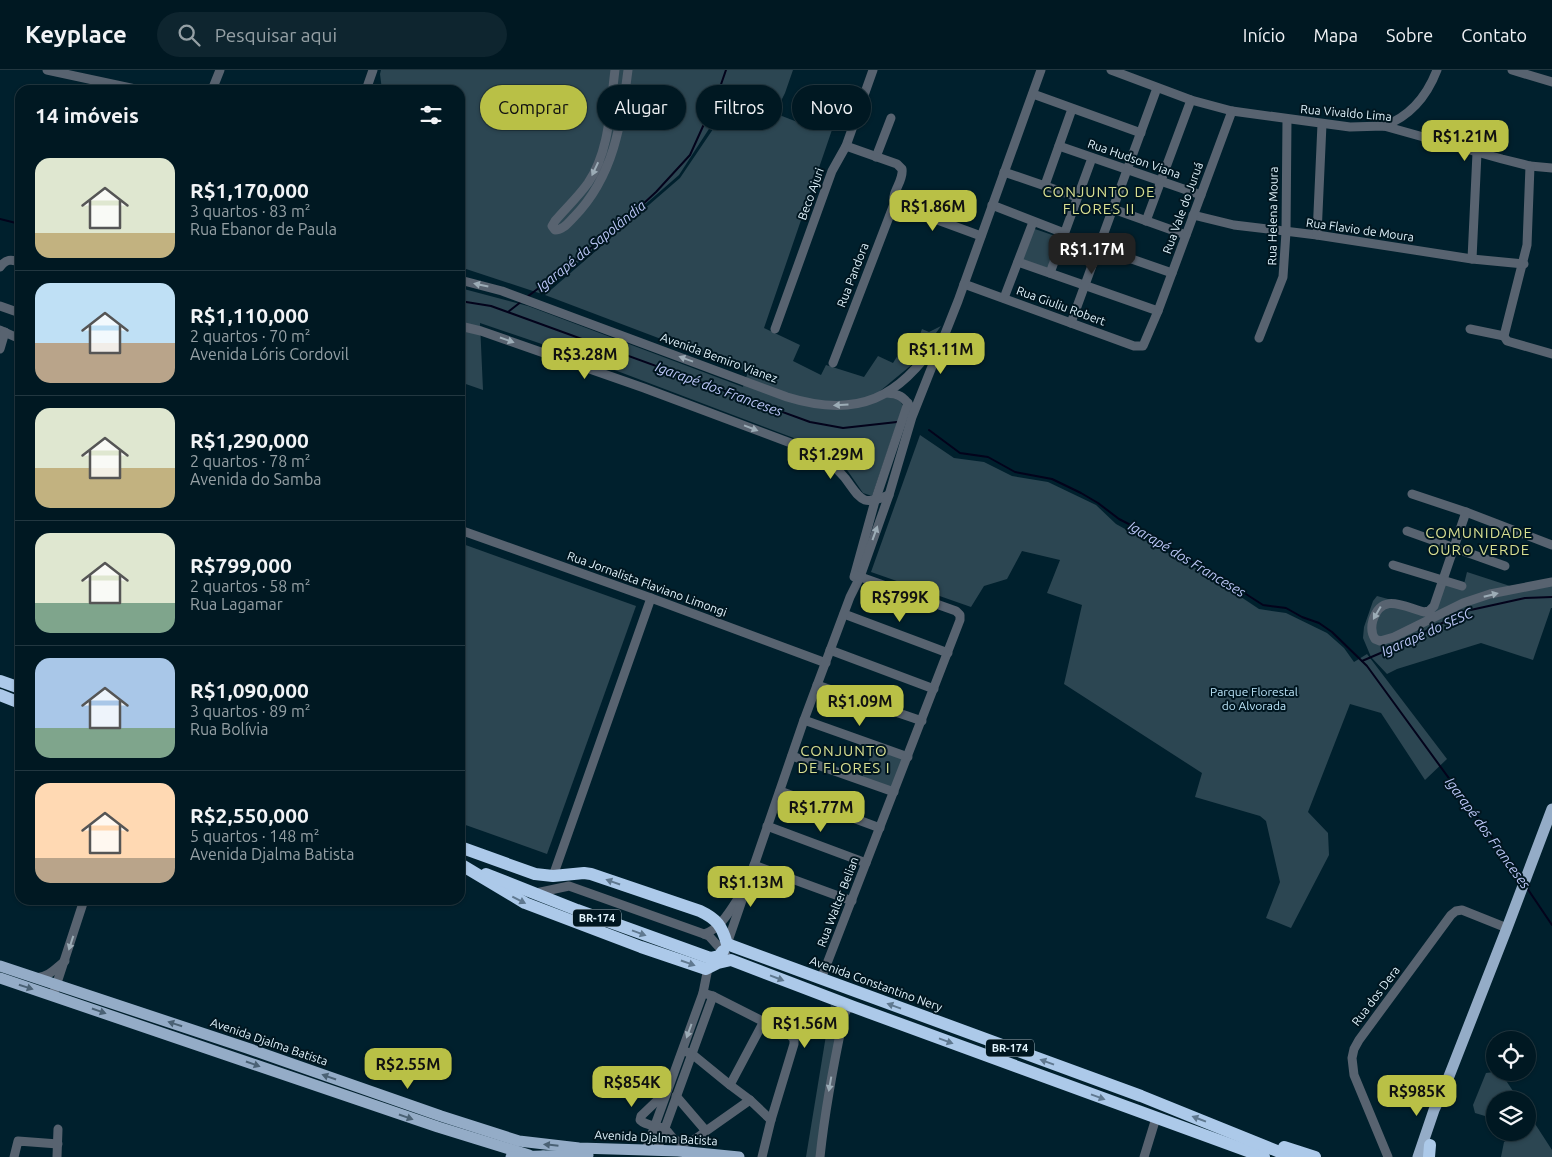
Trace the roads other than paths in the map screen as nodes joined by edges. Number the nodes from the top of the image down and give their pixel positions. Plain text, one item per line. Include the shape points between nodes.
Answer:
1 (47, 70) edge
2 (220, 70) edge
3 (374, 70) edge
4 (873, 70) edge
5 (1041, 70) edge
6 (1111, 70) edge
7 (1436, 70) edge
8 (1512, 70) edge
9 (615, 72) edge
10 (627, 72) edge
11 (89, 74) edge
12 (1552, 82) edge
13 (124, 85) edge
14 (214, 85) edge
15 (368, 85) edge
16 (374, 85) edge
17 (1157, 88) junction
18 (1032, 94) junction
19 (1191, 100) junction
20 (1072, 109) junction
21 (1232, 111) junction
22 (891, 118) dead end
23 (1287, 119) junction
24 (1322, 124) junction
25 (1384, 126) junction
26 (1140, 133) junction
27 (606, 138) junction
28 (616, 139) junction
29 (846, 146) junction
30 (1059, 146) junction
31 (1477, 153) junction
32 (876, 157) junction
33 (1092, 158) junction
34 (1530, 166) junction
35 (1552, 168) edge
36 (1127, 170) junction
37 (1004, 172) junction
38 (1160, 182) junction
39 (1045, 185) junction
40 (1200, 195) junction
41 (1077, 197) junction
42 (894, 204) junction
43 (992, 206) junction
44 (1113, 209) junction
45 (1193, 215) junction
46 (1146, 221) junction
47 (1033, 222) junction
48 (1286, 232) junction
49 (1064, 233) junction
50 (1186, 235) junction
51 (1318, 235) junction
52 (981, 236) junction
53 (1100, 248) junction
54 (1472, 259) junction
55 (15, 261) edge
56 (1018, 262) junction
57 (1524, 264) junction
58 (0, 267) edge
59 (1050, 273) junction
60 (1172, 273) junction
61 (465, 281) edge
62 (964, 284) junction
63 (1086, 286) junction
64 (1004, 298) junction
65 (0, 306) edge
66 (15, 311) edge
67 (1158, 312) junction
68 (1072, 323) junction
69 (948, 326) junction
70 (465, 327) edge
71 (775, 329) dead end
72 (1470, 329) dead end
73 (2, 331) edge
74 (1504, 336) junction
75 (15, 337) edge
76 (1259, 338) dead end
77 (1146, 340) joint
78 (0, 349) edge
79 (1552, 354) edge
80 (833, 363) dead end
81 (887, 393) junction
82 (908, 402) junction
83 (912, 417) junction
84 (901, 438) junction
85 (1412, 494) dead end
86 (889, 495) junction
87 (875, 501) junction
88 (1466, 512) junction
89 (1407, 531) dead end
90 (465, 532) edge
91 (1552, 545) edge
92 (1453, 547) junction
93 (1393, 565) dead end
94 (1505, 566) dead end
95 (857, 576) junction
96 (1442, 581) junction
97 (1552, 582) edge
98 (1462, 586) dead end
99 (651, 598) junction
100 (1434, 606) junction
101 (1442, 613) junction
102 (844, 614) junction
103 (830, 650) junction
104 (948, 653) junction
105 (826, 663) junction
106 (0, 681) edge
107 (817, 685) junction
108 (15, 686) edge
109 (934, 689) junction
110 (0, 695) edge
111 (15, 701) edge
112 (804, 720) junction
113 (922, 721) junction
114 (792, 756) junction
115 (908, 757) junction
116 (780, 791) junction
117 (894, 792) junction
118 (1552, 809) edge
119 (767, 826) junction
120 (880, 828) junction
121 (465, 850) edge
122 (866, 863) junction
123 (465, 865) edge
124 (754, 865) junction
125 (465, 866) edge
126 (553, 876) junction
127 (749, 879) junction
128 (536, 893) junction
129 (852, 901) junction
130 (82, 905) edge
131 (719, 925) junction
132 (1507, 928) junction
133 (704, 934) junction
134 (727, 952) junction
135 (65, 961) junction
136 (0, 966) edge
137 (708, 968) junction
138 (0, 978) edge
139 (34, 978) junction
140 (822, 979) junction
141 (55, 990) junction
142 (703, 993) junction
143 (713, 996) junction
144 (854, 1007) junction
145 (764, 1022) junction
146 (682, 1049) junction
147 (692, 1054) junction
148 (681, 1083) junction
149 (730, 1085) junction
150 (1444, 1089) junction
151 (667, 1092) junction
152 (676, 1096) junction
153 (750, 1100) junction
154 (1156, 1118) junction
155 (771, 1120) junction
156 (654, 1126) junction
157 (665, 1128) junction
158 (58, 1129) dead end
159 (1228, 1130) junction
160 (706, 1131) junction
161 (58, 1144) junction
162 (651, 1150) junction
163 (1428, 1153) edge
164 (14, 1157) edge
165 (57, 1157) edge
166 (511, 1157) edge
167 (537, 1157) edge
168 (625, 1157) edge
169 (739, 1157) edge
170 (762, 1157) edge
171 (820, 1157) edge
172 (1144, 1157) edge
173 (1264, 1157) edge
174 (1292, 1157) edge
175 (1315, 1157) edge
176 (1388, 1157) edge
177 (1418, 1157) edge

1 - 11 street
2 - 14 street
3 - 15 street
3 - 16 street
4 - 29 street, Beco Ajuri
5 - 18 street
6 - 17 street, Rua Vivaldo Lima
7 - 25 street via 1415,107
8 - 12 street
9 - 10 street
9 - 27 street
10 - 28 street
11 - 13 street
17 - 19 street, Rua Vivaldo Lima
17 - 26 street
18 - 20 street
18 - 37 street
19 - 21 street, Rua Vivaldo Lima
19 - 38 street
20 - 26 street
20 - 30 street
21 - 23 street, Rua Vivaldo Lima
21 - 40 street, Rua Vale do Juruá
22 - 32 street
23 - 24 street, Rua Vivaldo Lima
23 - 48 street, Rua Helena Moura
24 - 25 street, Rua Vivaldo Lima
24 - 51 street
25 - 31 street, Rua Vivaldo Lima
26 - 36 street
27 - 28 street
27 -> 28 street via 589,181 555,221 554,229 564,227 597,188
29 - 32 street, Rua Pandora
29 - 71 street, Beco Ajuri via 832,171
30 - 33 street, Rua Hudson Viana
30 - 39 street
31 - 34 street, Rua Vivaldo Lima
31 - 54 street
32 - 42 street, Rua Pandora via 902,168
33 - 36 street, Rua Hudson Viana
33 - 41 street
34 - 35 street, Rua Vivaldo Lima
34 - 57 street
36 - 38 street, Rua Hudson Viana
36 - 44 street
37 - 39 street
37 - 43 street
38 - 40 street, Rua Hudson Viana
38 - 46 street
39 - 41 street
40 - 45 street, Rua Vale do Juruá
41 - 49 street
42 - 52 street
42 - 80 street, Rua Pandora
43 - 47 street
43 - 52 street
44 - 46 street
44 - 53 street
45 - 48 street, Rua Flavio de Moura
45 - 50 street, Rua Vale do Juruá
46 - 50 street
47 - 49 street
47 - 56 street
48 - 51 street, Rua Flavio de Moura
48 - 76 street, Rua Helena Moura via 1283,277
49 - 59 street
50 - 60 street, Rua Vale do Juruá
51 - 54 street, Rua Flavio de Moura
52 - 62 street
53 - 60 street
53 - 63 street
54 - 57 street, Rua Flavio de Moura
55 - 58 street via 5,261
56 - 59 street
56 - 64 street
57 - 74 street
59 - 63 street
60 - 67 street, Rua Vale do Juruá
81 -> 61 street, Avenida Bemiro Vianez via 867,402 841,406 804,402 540,304
62 - 64 street, Rua Giuliu Robert
62 - 69 street
63 - 67 street
63 - 68 street
64 - 68 street, Rua Giuliu Robert
65 - 66 street
67 - 77 street, Rua Vale do Juruá
68 - 77 street, Rua Giuliu Robert via 1134,346 1143,346
69 - 81 street, Avenida Bemiro Vianez via 915,370
69 - 83 street
70 -> 87 street via 644,388 812,451 834,467 859,497
72 - 74 street
73 - 75 street
73 - 78 street
74 - 79 street via 1507,341
81 - 82 street via 898,394
82 - 83 street
82 - 84 street
83 - 84 street
84 - 86 street
84 - 87 street
85 - 88 street
86 - 87 street
95 -> 86 street
87 - 95 street
88 - 91 street
88 - 92 street
89 - 92 street
90 - 99 street, Rua Jornalista Flaviano Limongi
92 - 94 street
92 - 96 street
93 - 96 street
95 - 102 street
95 - 104 street, Rua Walter Belian via 956,611 960,620
96 - 98 street
96 - 100 street
101 -> 97 street via 1490,594
99 - 105 street, Rua Jornalista Flaviano Limongi
99 - 126 street
100 - 101 street
100 -> 101 street via 1424,612 1385,603 1378,608 1373,619 1372,635 1380,641 1390,639
102 - 103 street
102 - 104 street
103 - 105 street
103 - 109 street
104 - 109 street, Rua Walter Belian
105 - 107 street
106 - 108 highway
107 - 112 street
107 - 113 street
109 - 113 street, Rua Walter Belian
110 - 111 highway
112 - 114 street
112 - 115 street
113 - 115 street, Rua Walter Belian
114 - 116 street
114 - 117 street
115 - 117 street, Rua Walter Belian
116 - 119 street
116 - 120 street
117 - 120 street, Rua Walter Belian
118 - 132 main road
119 - 122 street
119 - 124 street
120 - 122 street, Rua Walter Belian
121 - 126 highway via 535,874
122 - 129 street, Rua Walter Belian
123 - 128 highway, BR-174
124 - 127 street
124 - 129 street
125 -> 137 highway via 525,903 641,947
131 -> 126 highway via 700,911 591,874
127 - 131 street
127 - 134 street
128 - 133 street via 568,886
128 -> 134 highway, BR-174 via 710,958
129 - 140 street, Rua Walter Belian
130 -> 135 street
131 - 133 street
131 - 134 highway
132 - 150 main road
132 - 176 street, Rua dos Dera via 1462,910 1451,915 1354,1049 1354,1075
133 - 134 street
134 - 137 highway via 718,963
134 - 140 highway, Avenida Constantino Nery / BR-174
134 -> 144 highway, BR-174
135 - 139 street via 49,975
135 - 141 street
136 - 139 main road, Avenida Djalma Batista
137 - 142 street
138 -> 141 main road, Avenida Djalma Batista
139 - 141 main road, Avenida Djalma Batista
159 -> 140 highway, Avenida Constantino Nery / BR-174
162 -> 141 main road, Avenida Djalma Batista via 579,1148 519,1141 247,1048
141 -> 167 main road, Avenida Djalma Batista via 431,1125
142 - 143 street
142 -> 146 street
143 - 145 street
143 - 147 street
144 -> 154 highway, BR-174
144 -> 171 street via 847,1009 844,1015 827,1099
145 - 149 street
145 - 155 street via 794,1039
146 - 147 street
146 - 151 street
147 - 148 street
147 - 149 street
148 - 151 street
148 - 152 street
149 - 153 street
150 - 163 main road
150 - 177 main road
151 - 156 street
151 - 156 street via 641,1116 643,1123
152 - 157 street
152 - 160 street
153 - 155 street
153 - 160 street
154 - 172 street
154 - 173 highway, BR-174
155 - 170 street
156 - 157 street
156 - 162 street
157 - 160 street via 674,1139 686,1143
157 - 162 street
158 - 161 street
159 - 174 highway, Avenida Constantino Nery / BR-174
159 - 175 highway
161 - 164 street via 20,1141
161 - 165 street
162 - 169 main road, Avenida Djalma Batista
166 - 168 main road, bridge

